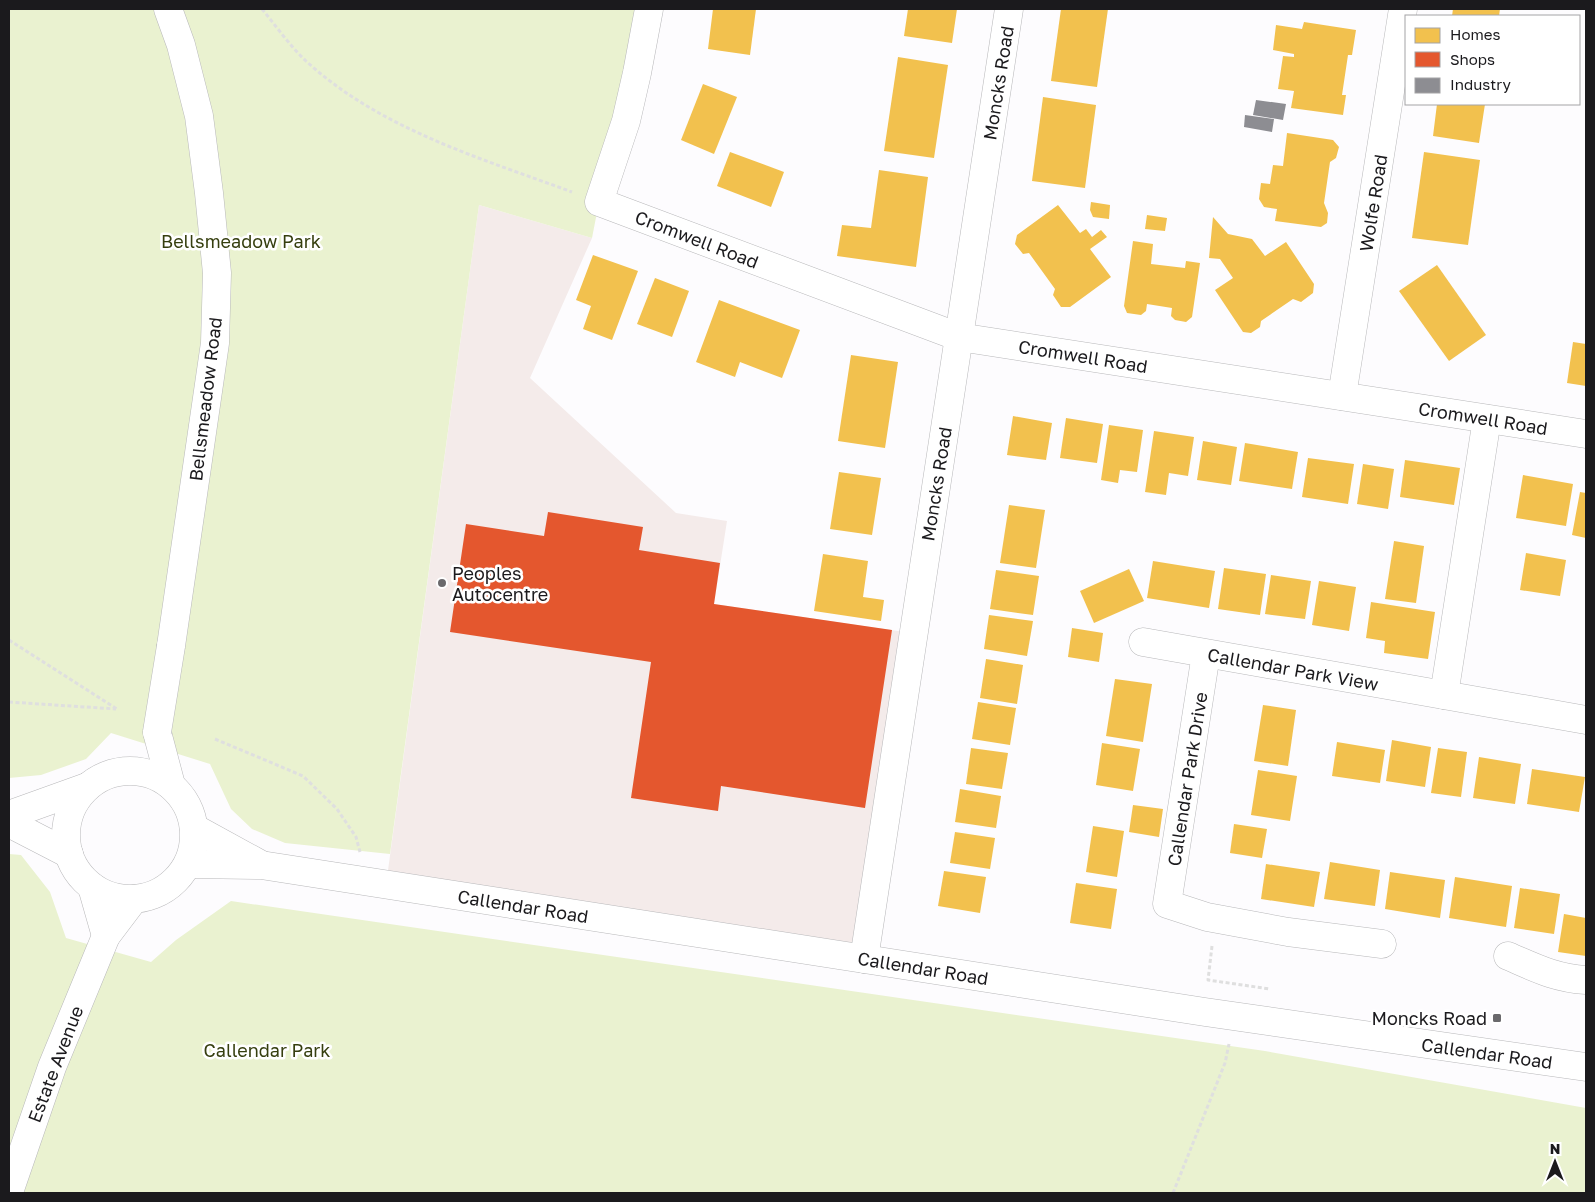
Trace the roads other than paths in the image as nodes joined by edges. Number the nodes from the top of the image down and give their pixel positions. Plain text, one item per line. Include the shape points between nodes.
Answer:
1 (168, 9) edge
2 (649, 9) edge
3 (1009, 9) edge
4 (1403, 9) edge
5 (959, 337) junction
6 (1342, 396) junction
7 (1487, 420) junction
8 (1586, 434) edge
9 (1143, 642) dead end
10 (1206, 654) junction
11 (1444, 695) junction
12 (1586, 720) edge
13 (157, 732) junction
14 (122, 771) junction
15 (171, 785) junction
16 (87, 788) junction
17 (9, 815) edge
18 (9, 823) edge
19 (194, 828) junction
20 (69, 854) junction
21 (188, 864) junction
22 (261, 865) junction
23 (92, 887) junction
24 (134, 899) junction
25 (106, 936) junction
26 (1382, 944) dead end
27 (1508, 956) dead end
28 (864, 959) junction
29 (1586, 980) edge
30 (1586, 1067) edge
31 (9, 1192) edge

1 - 13 street, Bellsmeadow Road, bridge via 199,116 217,273 216,343
2 - 5 street, Cromwell Road via 626,121 599,202
3 - 5 street, Moncks Road
4 - 6 street, Wolfe Road
5 - 6 street, Cromwell Road
5 - 28 street, Moncks Road
6 - 7 street, Cromwell Road
7 - 8 street, Cromwell Road
7 - 11 street
9 - 10 street, Callendar Park View
10 - 11 street, Callendar Park View
10 - 26 street, Callendar Park Drive via 1168,904 1207,917
11 - 12 street, Callendar Park View
13 - 14 street
13 - 15 street, Bellsmeadow Road
14 - 15 street via 156,776
14 - 16 street via 103,777
15 - 19 street via 191,812
16 - 17 street
16 - 20 street via 75,801 68,818
18 - 20 street
19 - 21 street via 194,846
19 - 22 street, Callendar Road
20 - 23 street via 78,873
21 - 22 street, Callendar Road
21 - 24 street via 166,889
22 - 28 street, Callendar Road
23 - 24 street via 112,897
23 - 25 street
24 - 25 street, Estate Avenue
25 - 31 street, Estate Avenue via 52,1067
27 - 29 street via 1547,974
28 - 30 street, Callendar Road

